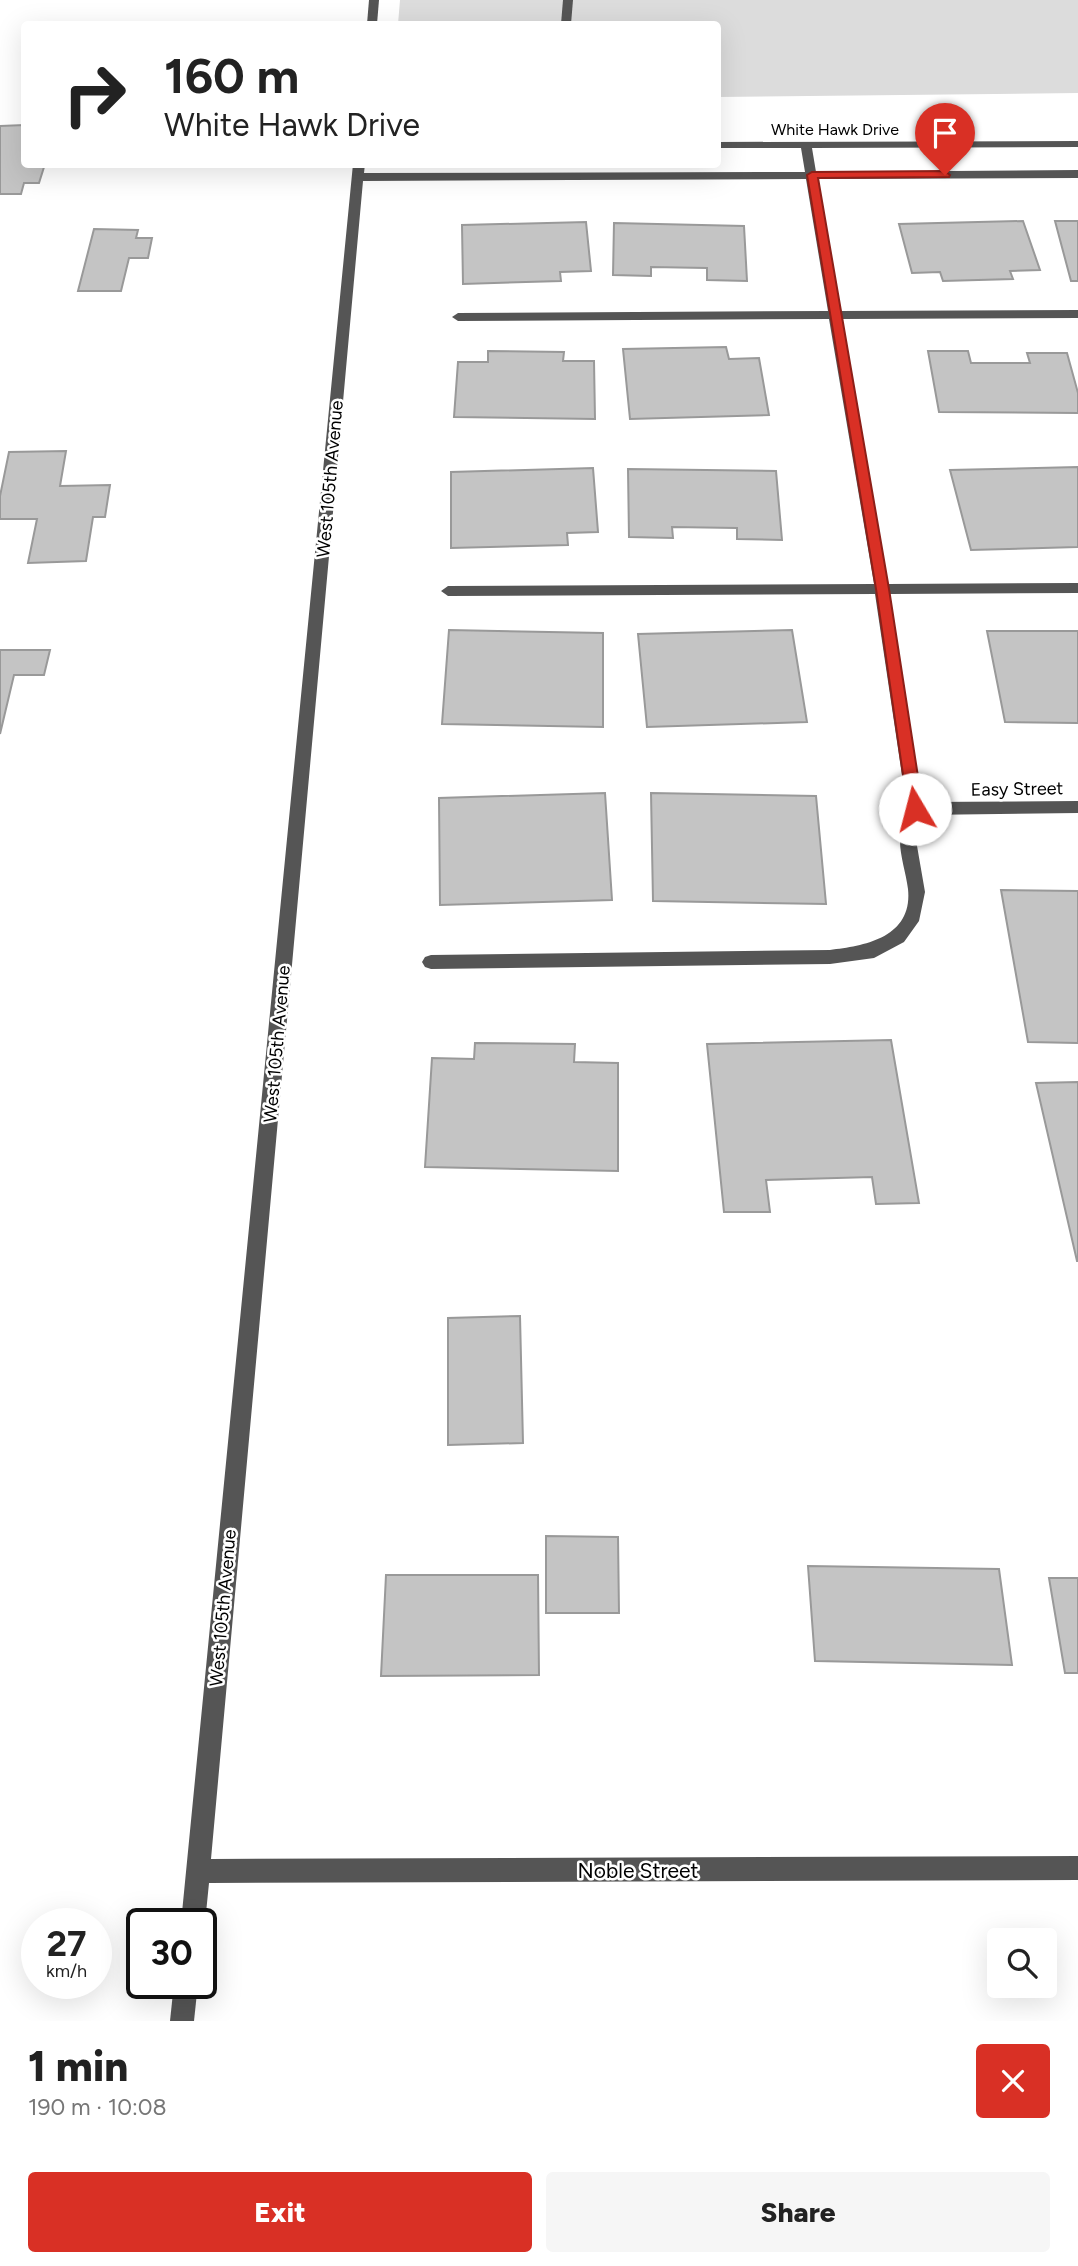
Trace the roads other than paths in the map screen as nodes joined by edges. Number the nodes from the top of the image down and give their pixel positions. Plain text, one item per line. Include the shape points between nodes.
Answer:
1 (374, 0) edge
2 (568, 0) edge
3 (372, 21) edge
4 (566, 21) edge
5 (1078, 144) edge
6 (721, 145) edge
7 (806, 145) junction
8 (359, 171) edge
9 (1078, 174) edge
10 (812, 175) junction
11 (1078, 314) edge
12 (836, 315) junction
13 (458, 317) dead end
14 (1078, 588) edge
15 (882, 589) junction
16 (448, 591) dead end
17 (1078, 807) edge
18 (915, 809) junction
19 (431, 962) dead end
20 (1078, 1868) edge
21 (198, 1871) junction
22 (194, 1908) edge
23 (184, 1999) edge
24 (182, 2021) edge

1 - 3 street
2 - 4 street
5 - 7 street, White Hawk Drive
6 - 7 street, White Hawk Drive
7 - 10 street
8 - 10 street
8 - 21 street, West 105th Avenue
9 - 10 street
10 - 12 street
11 - 12 street
12 - 13 street
12 - 15 street
14 - 15 street
15 - 16 street
15 - 18 street
17 - 18 street, Easy Street
18 - 19 street via 908,840 917,892 913,916 898,937 868,953
20 - 21 street, Noble Street
21 - 22 street, West 105th Avenue
23 - 24 street

